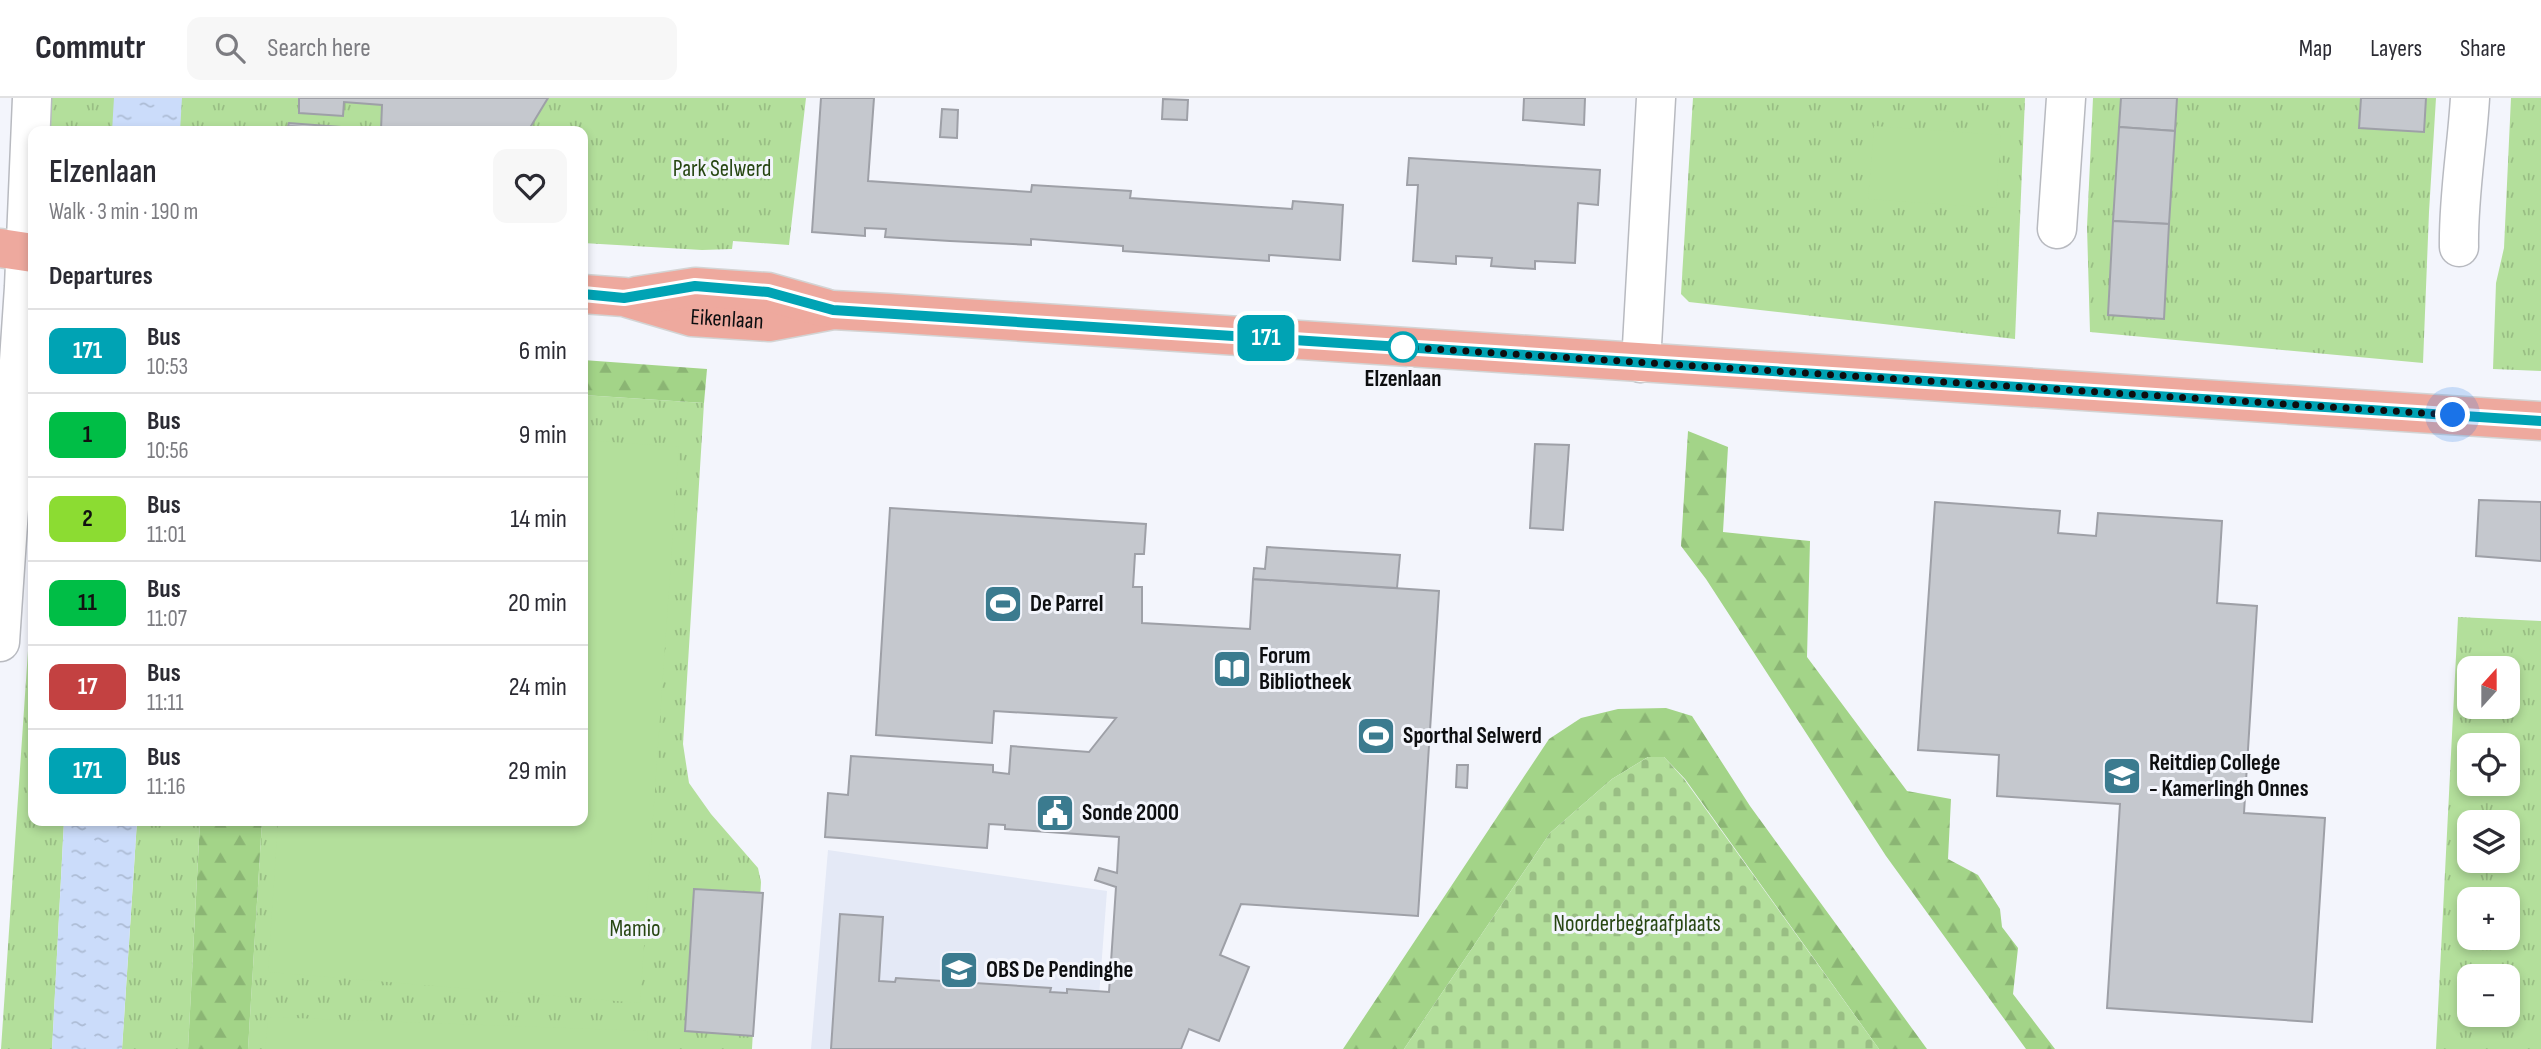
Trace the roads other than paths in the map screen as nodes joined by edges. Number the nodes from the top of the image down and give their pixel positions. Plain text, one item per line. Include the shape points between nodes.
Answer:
1 (32, 98) edge
2 (1657, 98) edge
3 (2066, 98) edge
4 (2470, 98) edge
5 (30, 126) edge
6 (28, 145) edge
7 (2057, 229) dead end
8 (2459, 247) dead end
9 (19, 251) edge
10 (588, 294) edge
11 (1641, 363) junction
12 (2541, 421) edge
13 (0, 642) edge

1 - 5 street
2 - 11 street
3 - 7 street
4 - 8 street
6 - 9 street
9 - 13 street
10 - 11 main road, Eikenlaan via 624,298 692,317 769,322 833,310
11 - 12 main road, Eikenlaan

